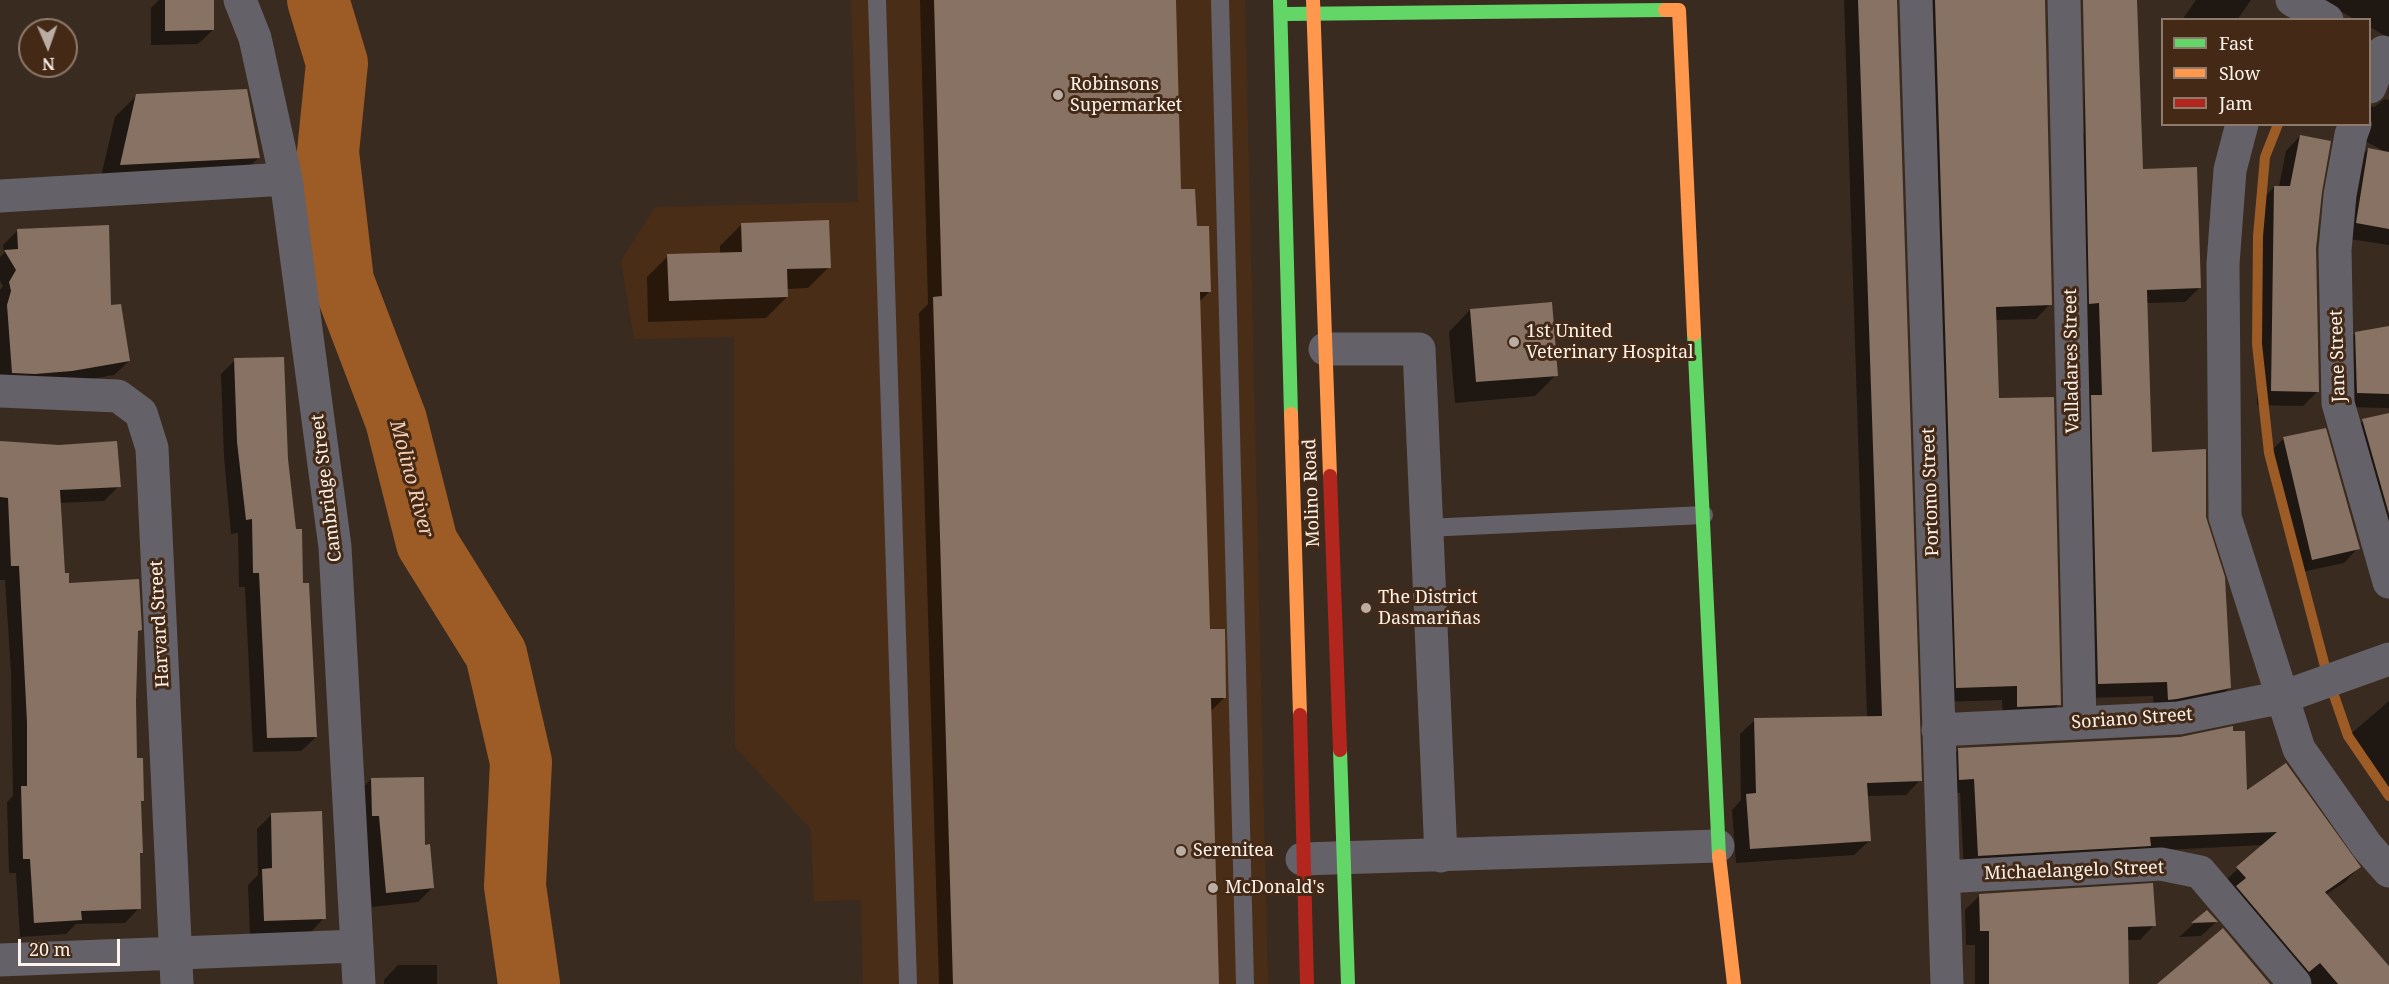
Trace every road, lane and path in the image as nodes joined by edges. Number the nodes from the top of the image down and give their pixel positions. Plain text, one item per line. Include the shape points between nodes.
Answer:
1 (240, 0) edge
2 (877, 0) edge
3 (1220, 0) edge
4 (1916, 0) edge
5 (2064, 0) edge
6 (1280, 7) edge
7 (1313, 7) edge
8 (2381, 51) edge
9 (2371, 84) edge
10 (2241, 126) edge
11 (2354, 126) edge
12 (286, 179) junction
13 (0, 196) edge
14 (1325, 349) junction
15 (0, 391) edge
16 (1704, 514) junction
17 (1426, 528) junction
18 (2389, 582) edge
19 (2389, 659) edge
20 (2283, 697) junction
21 (2080, 723) junction
22 (1938, 730) junction
23 (1718, 846) junction
24 (1342, 856) junction
25 (1441, 856) junction
26 (1302, 859) junction
27 (2389, 871) edge
28 (1945, 877) junction
29 (357, 946) junction
30 (0, 960) edge
31 (176, 969) edge
32 (358, 984) edge
33 (908, 984) edge
34 (1245, 984) edge
35 (1307, 984) edge
36 (1348, 984) edge
37 (1734, 984) edge
38 (1947, 984) edge
39 (2295, 984) edge

1 - 12 street, Cambridge Street via 255,38
2 - 33 lane
3 - 34 lane
4 - 22 street, Portomo Street
5 - 21 street, Valladares Street
6 - 7 main road
6 - 26 main road, Molino Road
7 - 14 main road, Molino Road
7 - 16 main road via 1679,10
8 - 9 street
10 - 20 street via 2230,170 2223,264 2225,517
11 - 18 street, Jane Street via 2340,195 2335,250 2338,404
12 - 13 street
12 - 29 street, Cambridge Street via 335,547
14 - 17 street via 1419,349
14 - 24 main road, Molino Road
15 - 31 street, Harvard Street via 118,396 141,413 152,448
16 - 17 lane
16 - 23 main road
17 - 25 street
19 - 20 street, Soriano Street
20 - 21 street, Soriano Street via 2179,718
20 - 27 street via 2299,748
21 - 22 street, Soriano Street
22 - 28 street, Portomo Street
23 - 25 street
23 - 37 main road
24 - 25 street
24 - 26 street
24 - 36 main road, Molino Road
26 - 35 main road, Molino Road
28 - 38 street, Portomo Street
28 - 39 street, Michaelangelo Street via 2161,864 2200,872
29 - 31 street
29 - 32 street, Cambridge Street
30 - 31 street

